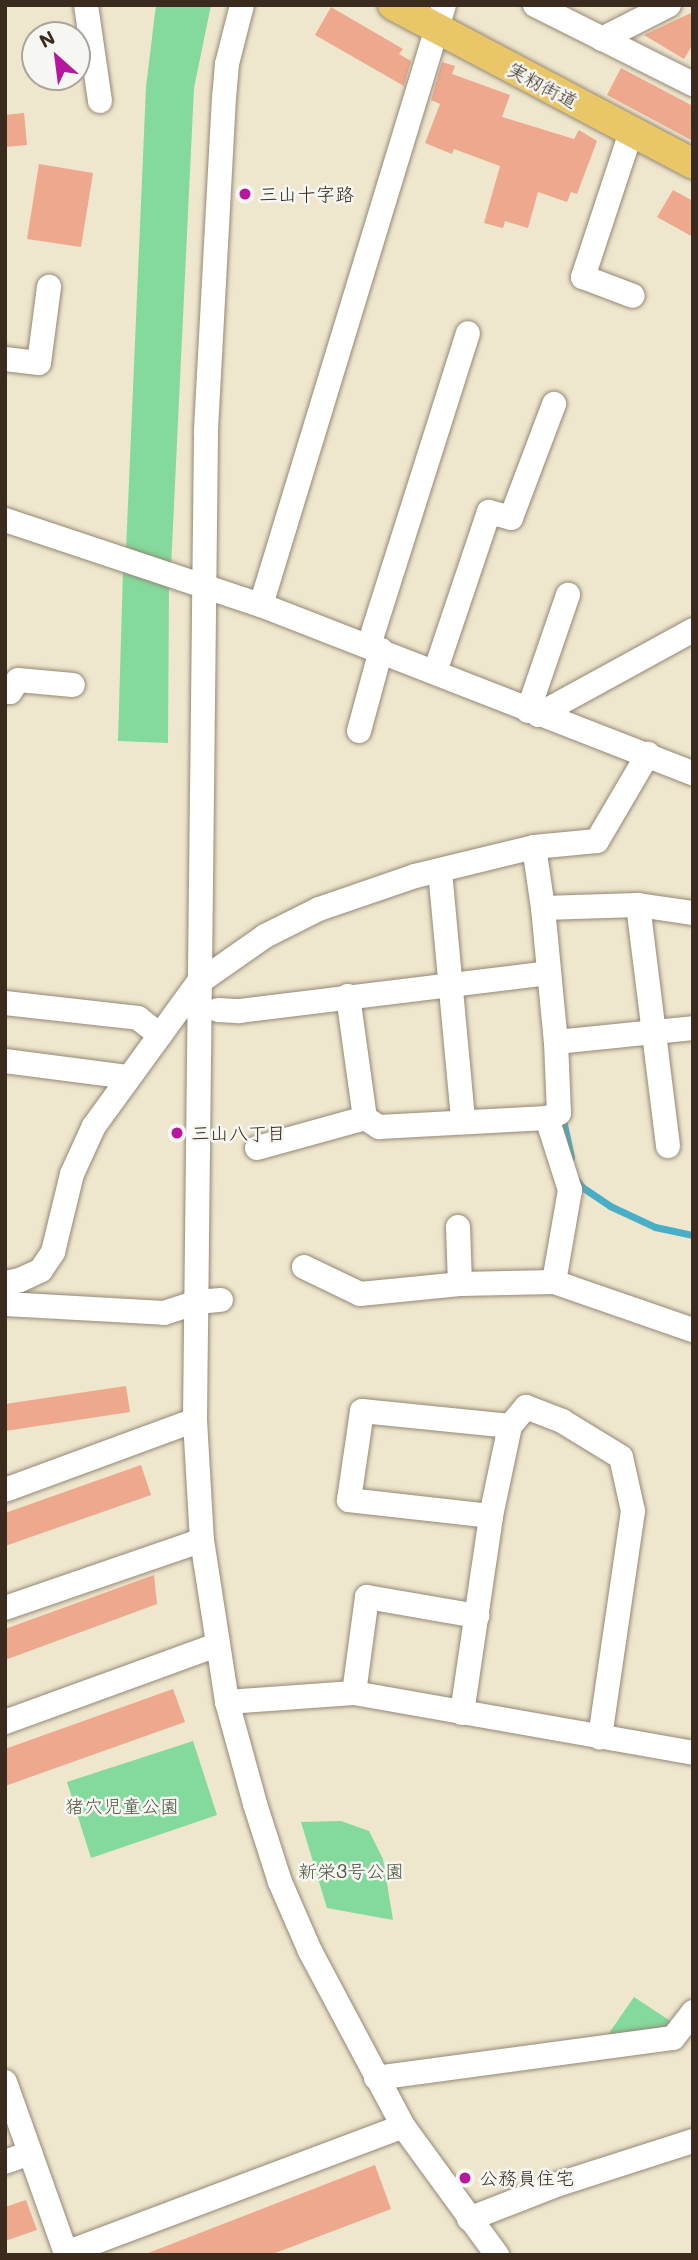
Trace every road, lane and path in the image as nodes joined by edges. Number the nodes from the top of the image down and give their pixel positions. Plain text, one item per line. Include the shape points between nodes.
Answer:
1 (86, 5) edge
2 (242, 5) edge
3 (393, 5) edge
4 (535, 5) edge
5 (666, 6) edge
6 (440, 16) edge
7 (601, 39) junction
8 (693, 84) edge
9 (100, 101) dead end
10 (631, 132) junction
11 (693, 164) edge
12 (49, 288) dead end
13 (633, 296) dead end
14 (468, 334) dead end
15 (5, 359) edge
16 (554, 404) dead end
17 (5, 520) edge
18 (203, 585) junction
19 (568, 595) dead end
20 (261, 605) junction
21 (693, 630) edge
22 (375, 648) junction
23 (435, 673) junction
24 (73, 685) dead end
25 (5, 692) edge
26 (533, 713) junction
27 (359, 731) dead end
28 (648, 754) junction
29 (693, 773) edge
30 (534, 847) junction
31 (439, 871) junction
32 (638, 905) junction
33 (543, 908) junction
34 (693, 913) edge
35 (549, 973) junction
36 (198, 983) junction
37 (449, 984) junction
38 (348, 996) junction
39 (5, 1003) edge
40 (218, 1010) dead end
41 (693, 1028) edge
42 (654, 1033) junction
43 (160, 1035) junction
44 (556, 1042) junction
45 (5, 1061) edge
46 (129, 1077) junction
47 (365, 1118) junction
48 (547, 1118) junction
49 (463, 1121) junction
50 (668, 1146) dead end
51 (257, 1148) dead end
52 (457, 1227) dead end
53 (304, 1268) dead end
54 (554, 1282) junction
55 (5, 1283) edge
56 (460, 1284) junction
57 (209, 1301) junction
58 (5, 1304) edge
59 (693, 1330) edge
60 (195, 1420) junction
61 (510, 1426) junction
62 (5, 1490) edge
63 (491, 1516) junction
64 (202, 1540) junction
65 (5, 1608) edge
66 (477, 1616) junction
67 (216, 1645) junction
68 (354, 1693) junction
69 (227, 1702) junction
70 (461, 1713) junction
71 (5, 1721) edge
72 (600, 1738) junction
73 (693, 1753) edge
74 (693, 2012) edge
75 (376, 2078) junction
76 (5, 2082) edge
77 (403, 2126) junction
78 (690, 2149) edge
79 (30, 2153) junction
80 (5, 2162) edge
81 (469, 2219) junction
82 (66, 2254) edge
83 (497, 2255) edge

1 - 9 street
2 - 18 street via 229,53 224,97 206,433
3 - 6 main road, 実籾街道
4 - 7 street
5 - 7 street
6 - 10 main road, 実籾街道
6 - 20 street
7 - 8 street
10 - 11 main road, 実籾街道
10 - 13 street via 583,276
12 - 15 street via 39,363
14 - 22 street
16 - 23 street via 511,518 489,512
17 - 18 street
18 - 20 street
18 - 36 street
19 - 26 street
20 - 22 street
21 - 26 street
22 - 23 street
22 - 27 street
23 - 26 street
24 - 25 street via 18,680
26 - 28 street
28 - 29 street
28 - 30 street via 597,841
30 - 31 street
30 - 33 street
31 - 36 street via 319,909 265,936
31 - 37 street
32 - 33 street
32 - 34 street
32 - 42 street
33 - 35 street
35 - 37 street
35 - 44 street
36 - 43 street
36 - 57 street
37 - 38 street
37 - 49 street
38 - 40 street
38 - 47 street
39 - 43 street via 138,1018
41 - 42 street
42 - 44 street
42 - 50 street
43 - 46 street
44 - 48 street via 559,1113
45 - 46 street
46 - 55 street via 94,1126 72,1174 53,1252 41,1270
47 - 49 street via 379,1127
47 - 51 street
48 - 49 street
48 - 54 street via 570,1190
52 - 56 street
53 - 56 street via 360,1294
54 - 56 street
54 - 59 street
57 - 58 street via 164,1312
57 - 60 street
60 - 62 street
60 - 64 street
61 - 63 street
61 - 63 street via 362,1411 349,1500
61 - 72 street via 526,1407 562,1421 621,1457 633,1511
63 - 66 street
64 - 65 street
64 - 67 street
66 - 68 street via 368,1597
66 - 70 street
67 - 69 street
67 - 71 street
68 - 69 street
68 - 70 street
69 - 75 street via 280,1882
70 - 72 street
72 - 73 street
74 - 75 street via 673,2038
75 - 77 street
76 - 79 street
77 - 81 street
77 - 82 street
78 - 81 street via 559,2184
79 - 80 street
79 - 82 street
81 - 83 street

